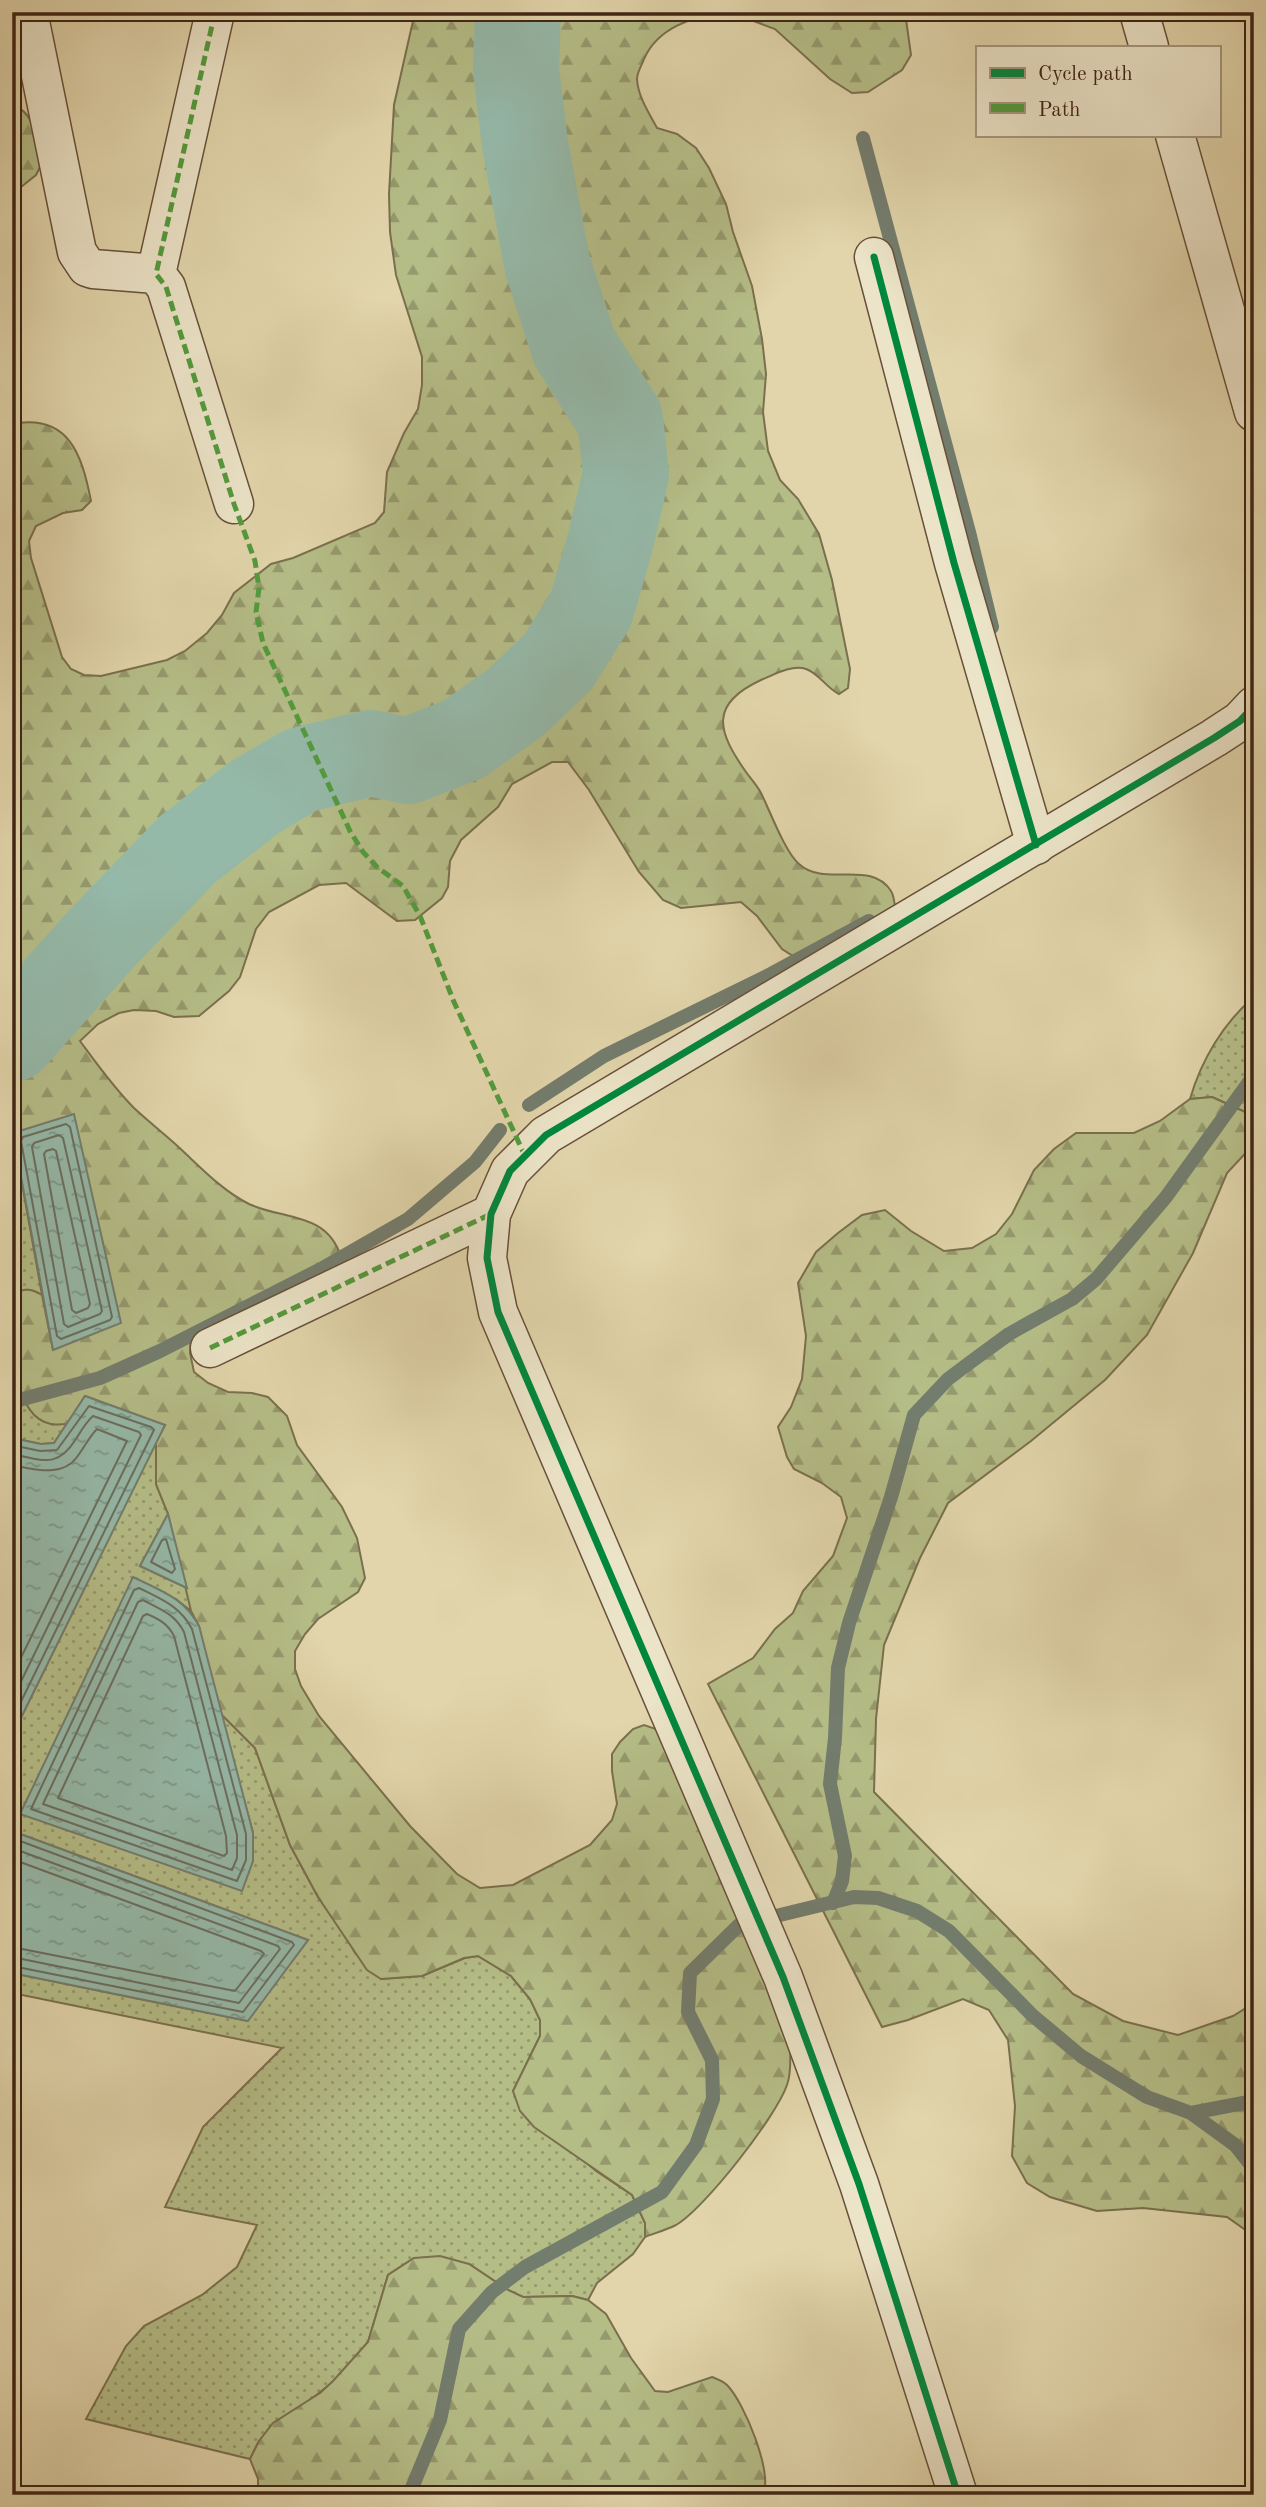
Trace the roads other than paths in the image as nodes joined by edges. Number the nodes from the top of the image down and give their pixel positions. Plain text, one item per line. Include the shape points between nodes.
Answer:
1 (28, 12) edge
2 (215, 12) edge
3 (1139, 12) edge
4 (1149, 46) edge
5 (1175, 136) edge
6 (874, 257) dead end
7 (156, 274) junction
8 (1254, 412) edge
9 (234, 504) dead end
10 (1254, 706) edge
11 (1036, 845) junction
12 (491, 1214) junction
13 (210, 1348) dead end
14 (958, 2495) edge

1 - 7 street via 77,252 93,269
2 - 7 street
3 - 4 street
5 - 8 street
6 - 11 street via 954,563
7 - 9 street via 166,287
10 - 11 street via 1214,738
11 - 12 street via 546,1135 510,1171
12 - 13 street
12 - 14 street via 487,1258 498,1312 771,1950 859,2184

